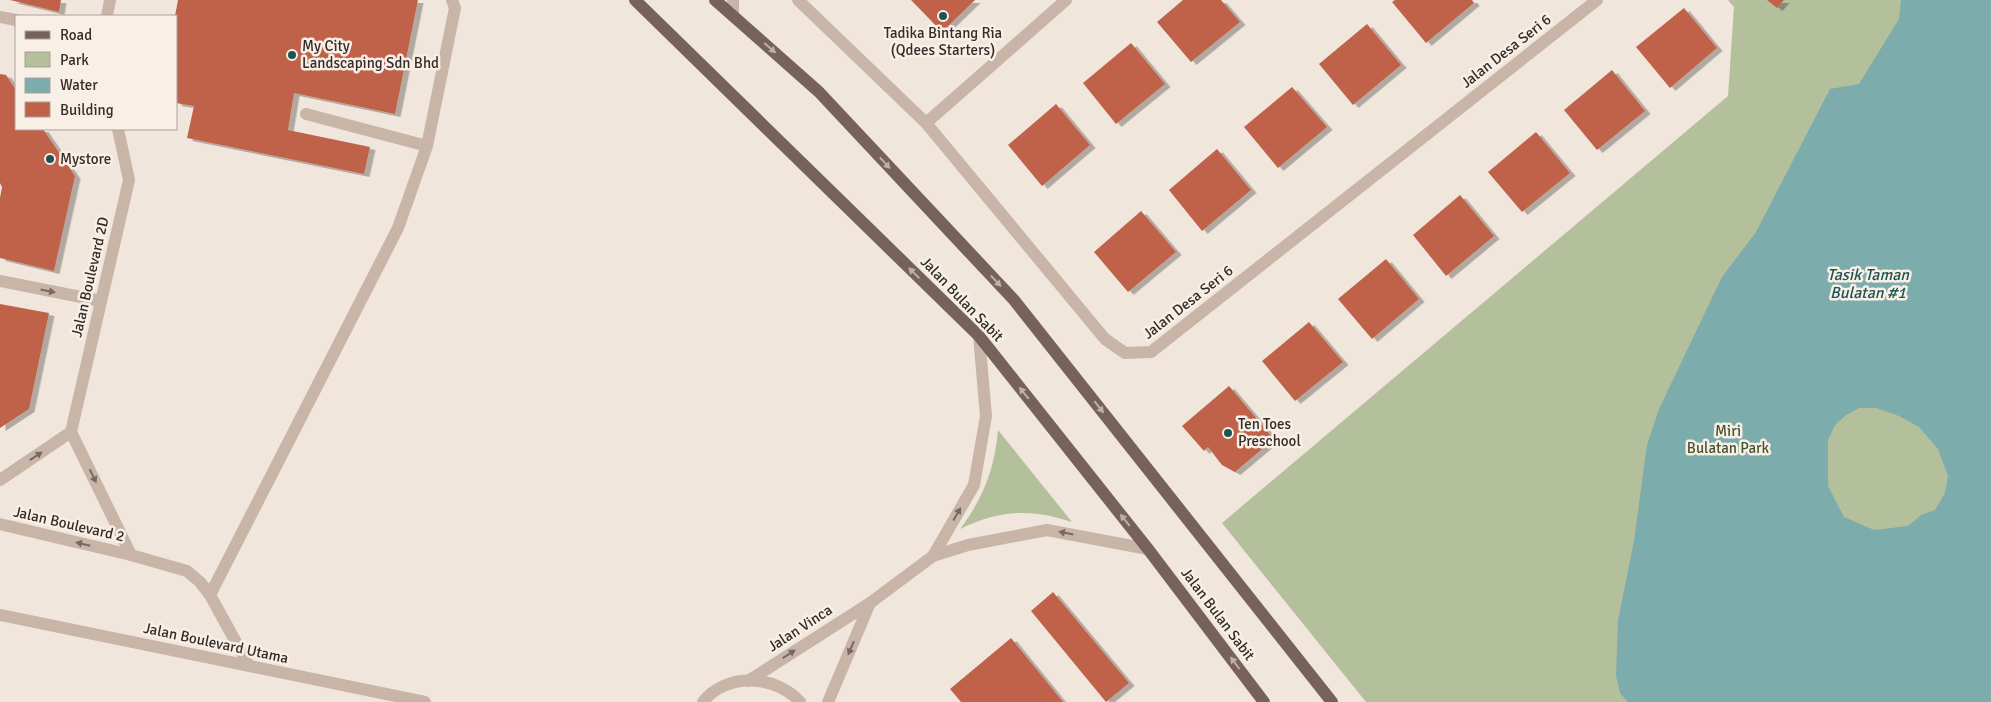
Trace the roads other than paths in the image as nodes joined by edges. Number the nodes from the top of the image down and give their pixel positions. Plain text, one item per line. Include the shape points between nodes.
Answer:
1 (110, 0) edge
2 (452, 0) edge
3 (635, 0) edge
4 (715, 0) edge
5 (733, 0) edge
6 (798, 0) edge
7 (1066, 0) edge
8 (1597, 0) edge
9 (107, 15) edge
10 (734, 16) junction
11 (0, 17) edge
12 (15, 20) edge
13 (306, 114) dead end
14 (926, 123) junction
15 (118, 130) edge
16 (427, 146) junction
17 (0, 281) edge
18 (101, 301) junction
19 (979, 336) junction
20 (71, 432) junction
21 (0, 480) edge
22 (0, 524) edge
23 (1148, 549) junction
24 (131, 555) junction
25 (933, 556) junction
26 (210, 595) junction
27 (870, 603) junction
28 (0, 615) edge
29 (249, 666) junction
30 (748, 680) junction
31 (368, 696) edge
32 (701, 701) edge
33 (425, 702) edge
34 (800, 702) edge
35 (828, 702) edge
36 (1264, 702) edge
37 (1332, 702) edge

1 - 9 street
2 - 16 street via 455,8
19 -> 3 main road, Jalan Bulan Sabit
4 - 10 main road
5 - 10 street
6 - 14 street, Jalan Desa Seri 6
7 - 14 street
8 - 14 street, Jalan Desa Seri 6 via 1151,352 1126,354 1105,339
10 -> 37 main road via 819,92 1014,300
11 - 12 street
13 - 16 street
15 - 18 street, Jalan Boulevard 2D via 129,180
16 - 26 street via 398,228
17 -> 18 street
18 - 20 street, Jalan Boulevard 2D
23 -> 19 main road, Jalan Bulan Sabit
25 -> 19 street via 974,485 986,416
21 -> 20 street
20 -> 24 street
24 -> 22 street, Jalan Boulevard 2
23 -> 25 street via 1046,530
36 -> 23 main road, Jalan Bulan Sabit
24 - 26 street via 187,571
25 - 27 street, Jalan Vinca
26 - 29 street
30 -> 27 street, Jalan Vinca
27 -> 35 street
28 - 29 street, Jalan Boulevard Utama
29 - 31 street, Jalan Boulevard Utama
30 - 32 street via 718,689
30 - 34 street via 778,686
31 - 33 street, Jalan Boulevard Utama

